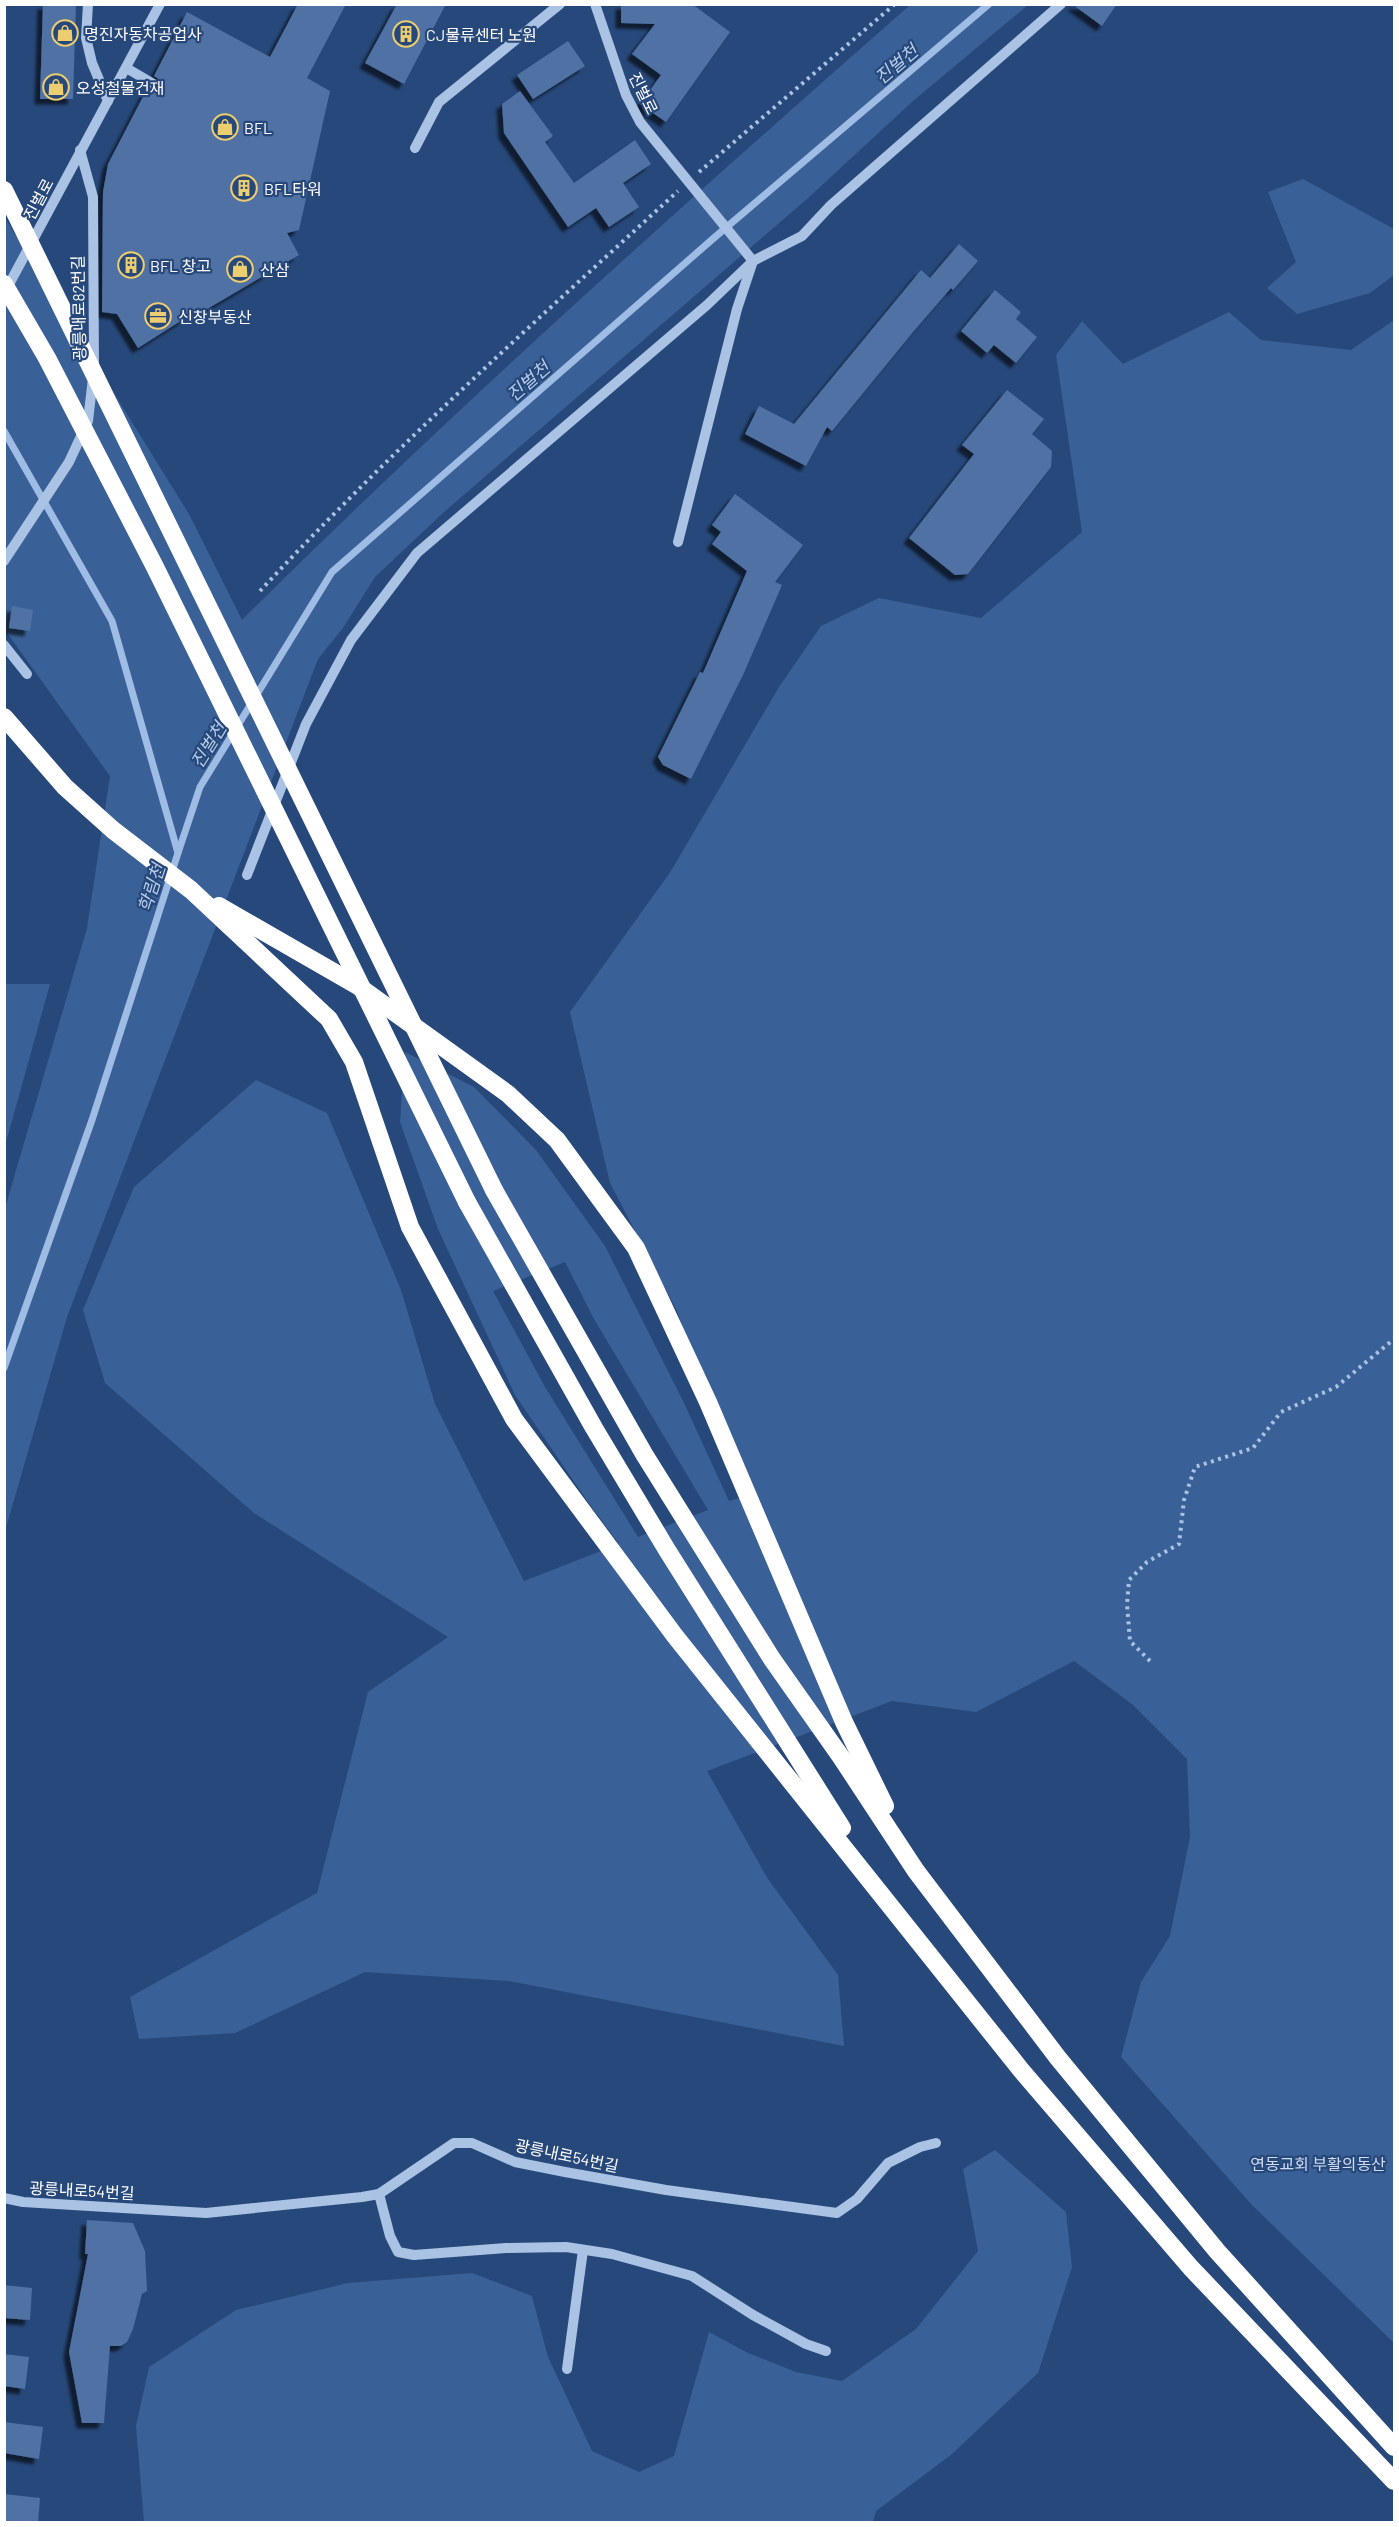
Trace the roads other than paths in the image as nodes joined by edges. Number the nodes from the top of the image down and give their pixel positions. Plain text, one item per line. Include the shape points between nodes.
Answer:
1 (88, 4) edge
2 (160, 4) edge
3 (560, 4) edge
4 (595, 4) edge
5 (1061, 4) edge
6 (128, 69) junction
7 (157, 86) dead end
8 (108, 101) junction
9 (416, 148) dead end
10 (80, 150) junction
11 (4, 190) edge
12 (753, 261) junction
13 (6, 287) edge
14 (678, 542) dead end
15 (4, 561) edge
16 (4, 645) edge
17 (27, 674) dead end
18 (4, 717) edge
19 (247, 875) dead end
20 (191, 890) junction
21 (916, 1871) junction
22 (887, 1901) junction
23 (936, 2143) dead end
24 (379, 2194) junction
25 (4, 2198) edge
26 (583, 2250) junction
27 (826, 2351) dead end
28 (567, 2369) dead end
29 (1395, 2447) edge
30 (1395, 2481) edge

1 - 8 street via 86,38
2 - 6 street
3 - 9 street via 439,102
4 - 12 street, 진벌로 via 626,95 640,122
5 - 12 street via 831,205 802,236
6 - 7 street
6 - 8 street
8 - 10 street, 진벌로
10 - 13 street, 진벌로
10 - 15 street, 광릉내로82번길 via 93,196 94,369 87,421 69,462
11 - 21 highway, bridge via 494,1190 656,1474 772,1659
12 - 14 street via 737,309
12 - 19 street via 707,305 417,553 351,640 306,724
13 - 22 highway, bridge via 155,567 467,1202 606,1448
16 - 17 street
18 - 20 highway via 65,787
20 - 21 highway via 358,986 508,1094 557,1140 636,1248 708,1402 844,1722
20 - 22 highway via 329,1019 354,1062 410,1227 514,1419 675,1636
21 - 29 highway via 1058,2058 1217,2251
22 - 30 highway via 1021,2070 1191,2268
23 - 24 street, 광릉내로54번길 via 888,2163 857,2199 837,2213 565,2172 515,2162 472,2143 454,2143
24 - 25 street, 광릉내로54번길 via 206,2213
24 - 26 street via 398,2252 414,2255 566,2247
26 - 27 street via 692,2276 753,2315
26 - 28 street

